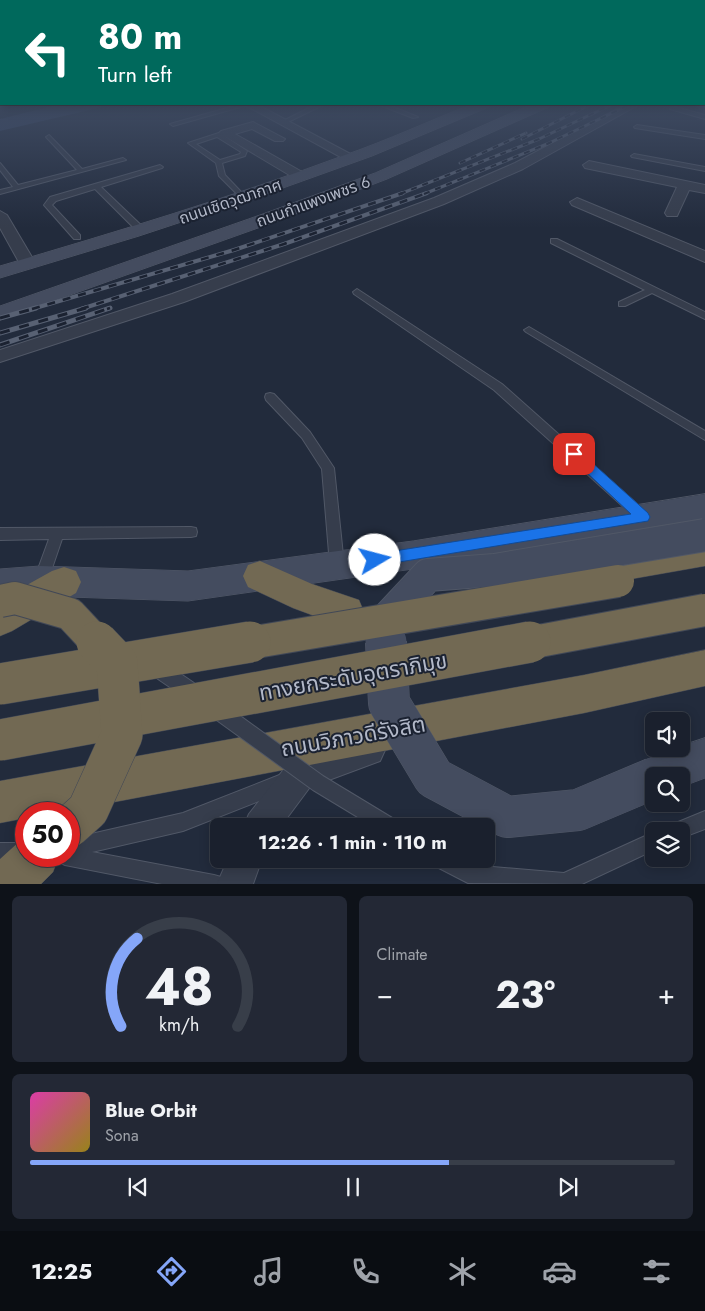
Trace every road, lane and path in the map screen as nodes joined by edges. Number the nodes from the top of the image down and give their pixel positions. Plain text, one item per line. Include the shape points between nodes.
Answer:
1 (56, 145) edge
2 (194, 145) edge
3 (237, 145) edge
4 (243, 145) edge
5 (328, 145) edge
6 (383, 145) edge
7 (451, 145) edge
8 (557, 145) edge
9 (634, 156) dead end
10 (352, 158) junction
11 (123, 160) dead end
12 (219, 162) junction
13 (0, 165) edge
14 (589, 165) dead end
15 (160, 167) dead end
16 (705, 169) edge
17 (81, 171) junction
18 (300, 176) junction
19 (685, 185) junction
20 (96, 186) junction
21 (17, 188) junction
22 (705, 189) edge
23 (0, 192) edge
24 (243, 197) junction
25 (577, 202) dead end
26 (672, 213) dead end
27 (0, 215) edge
28 (142, 231) junction
29 (77, 237) dead end
30 (554, 241) dead end
31 (705, 257) edge
32 (28, 264) junction
33 (0, 272) edge
34 (106, 275) junction
35 (651, 290) junction
36 (357, 292) dead end
37 (0, 300) edge
38 (622, 304) dead end
39 (0, 313) edge
40 (705, 316) edge
41 (529, 330) dead end
42 (0, 356) edge
43 (270, 397) dead end
44 (705, 436) edge
45 (705, 507) edge
46 (643, 517) junction
47 (191, 532) dead end
48 (0, 534) edge
49 (56, 534) junction
50 (705, 535) edge
51 (705, 552) edge
52 (338, 565) junction
53 (705, 567) edge
54 (260, 576) junction
55 (0, 584) edge
56 (58, 593) junction
57 (0, 601) edge
58 (705, 610) edge
59 (347, 612) junction
60 (0, 620) edge
61 (705, 668) edge
62 (0, 670) edge
63 (0, 684) edge
64 (584, 694) junction
65 (0, 740) edge
66 (705, 758) edge
67 (681, 767) edge
68 (299, 776) junction
69 (645, 781) edge
70 (0, 802) edge
71 (80, 817) edge
72 (267, 818) edge
73 (377, 818) edge
74 (705, 820) edge
75 (690, 826) edge
76 (80, 845) edge
77 (645, 845) edge
78 (0, 852) edge
79 (15, 852) edge
80 (80, 859) edge
81 (25, 867) edge
82 (242, 868) edge
83 (458, 868) edge
84 (7, 884) edge
85 (214, 884) edge
86 (236, 884) edge

1 - 17 lane
2 - 12 lane
3 - 12 lane via 244,151 243,155
4 - 18 street
5 - 10 street
6 - 10 main road, ถนนเชิดวุฒากาศ
7 - 34 main road, ถนนกำแพงเพชร 6 via 381,176
8 - 42 street via 518,166 415,210 178,298
9 - 16 lane
10 - 18 main road, ถนนเชิดวุฒากาศ
11 - 17 lane
12 - 24 lane via 222,176
13 - 21 lane
14 - 19 street
15 - 20 lane
17 - 21 lane
18 - 24 main road, ถนนเชิดวุฒากาศ
19 - 22 street
19 - 26 street
20 - 28 lane
20 - 29 lane via 49,202 48,205
21 - 23 lane
24 - 28 main road, ถนนเชิดวุฒากาศ
25 - 31 street
27 - 32 street
28 - 32 main road, ถนนเชิดวุฒากาศ
30 - 35 lane
32 - 33 main road, ถนนเชิดวุฒากาศ
34 - 37 main road, ถนนกำแพงเพชร 6
34 - 39 main road, ถนนกำแพงเพชร 6
35 - 38 lane
35 - 40 lane
36 - 46 lane via 498,387
41 - 44 lane
43 - 52 lane via 306,435 328,468
45 - 46 main road
46 - 52 main road
47 - 49 lane
48 - 49 lane
49 - 56 lane
50 - 69 main road, bridge via 495,570 428,575 385,620 389,703 434,778 507,818 578,810
51 - 59 highway
52 - 54 main road
53 - 63 highway, bridge
54 - 56 main road via 188,586
54 - 59 highway
55 - 56 main road
56 - 57 highway, bridge
56 - 60 highway
56 - 71 highway, bridge via 117,663 122,736 88,810
56 - 73 lane, bridge via 318,783
58 - 65 highway, ทางยกระดับอุตราภิมุข, bridge
59 - 62 highway
61 - 64 highway, ถนนวิภาวดีรังสิต
64 - 68 street via 354,754
64 - 70 highway, ถนนวิภาวดีรังสิต
66 - 67 main road
68 - 72 street
68 - 76 lane via 183,822
74 - 75 lane
77 - 83 lane via 564,882 468,874
78 - 79 lane
80 - 85 lane
81 - 84 highway
82 - 86 street

